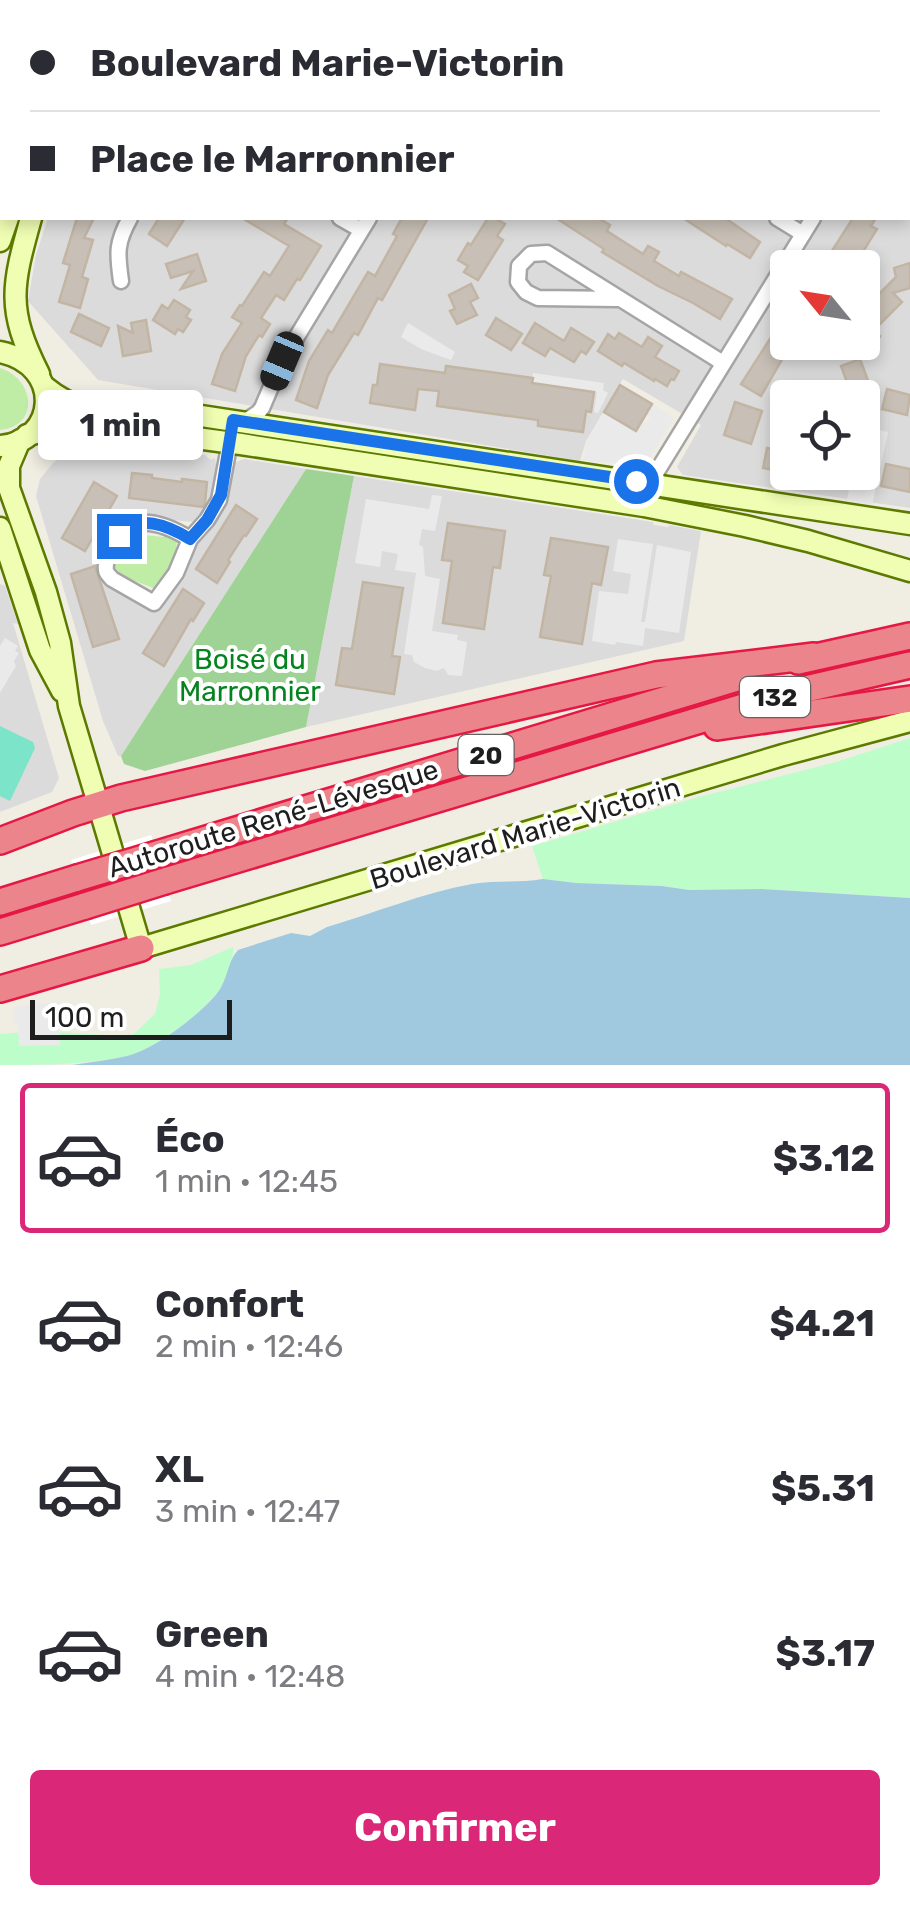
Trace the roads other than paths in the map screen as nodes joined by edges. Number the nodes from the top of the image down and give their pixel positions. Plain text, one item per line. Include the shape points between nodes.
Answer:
1 (31, 220) edge
2 (129, 220) edge
3 (781, 220) edge
4 (812, 220) edge
5 (365, 224) edge
6 (803, 234) junction
7 (121, 281) dead end
8 (618, 299) junction
9 (0, 352) edge
10 (723, 363) junction
11 (42, 381) junction
12 (238, 421) junction
13 (16, 440) edge
14 (230, 443) junction
15 (650, 484) junction
16 (644, 506) junction
17 (910, 524) edge
18 (0, 528) edge
19 (190, 539) junction
20 (910, 571) edge
21 (910, 636) edge
22 (814, 656) junction
23 (910, 665) edge
24 (910, 699) edge
25 (69, 706) junction
26 (910, 722) edge
27 (642, 737) junction
28 (98, 805) junction
29 (0, 841) edge
30 (0, 902) edge
31 (0, 932) edge
32 (142, 948) junction
33 (0, 990) edge

1 - 11 main road via 15,310
2 - 7 street via 117,250
3 - 6 street
4 - 6 street
5 - 12 street via 282,361 260,411
6 - 10 street
8 - 8 street via 546,254 531,254 519,266 518,282 538,298
8 - 10 street
9 - 11 main road via 22,360
10 - 15 street
11 - 12 main road via 81,408
11 - 13 main road via 44,414
12 - 14 street
12 - 15 main road
13 - 14 main road via 88,425
13 - 25 main road via 9,488 60,644
14 - 16 main road
14 - 19 street via 219,500
15 - 16 street
15 - 17 main road
16 - 20 main road
18 - 25 main road via 40,650
19 - 19 street via 163,526 131,524 106,571 154,603
21 - 22 highway, Autoroute René-Lévesque / 20
22 - 28 highway via 656,675
22 - 30 highway, Autoroute René-Lévesque / 20, bridge
23 - 27 highway, Autoroute René-Lévesque / 132
24 - 27 highway
25 - 28 main road
26 - 32 main road, Boulevard Marie-Victorin
27 - 31 highway, Autoroute René-Lévesque / 20, bridge
28 - 29 highway
28 - 32 main road
32 - 33 highway

